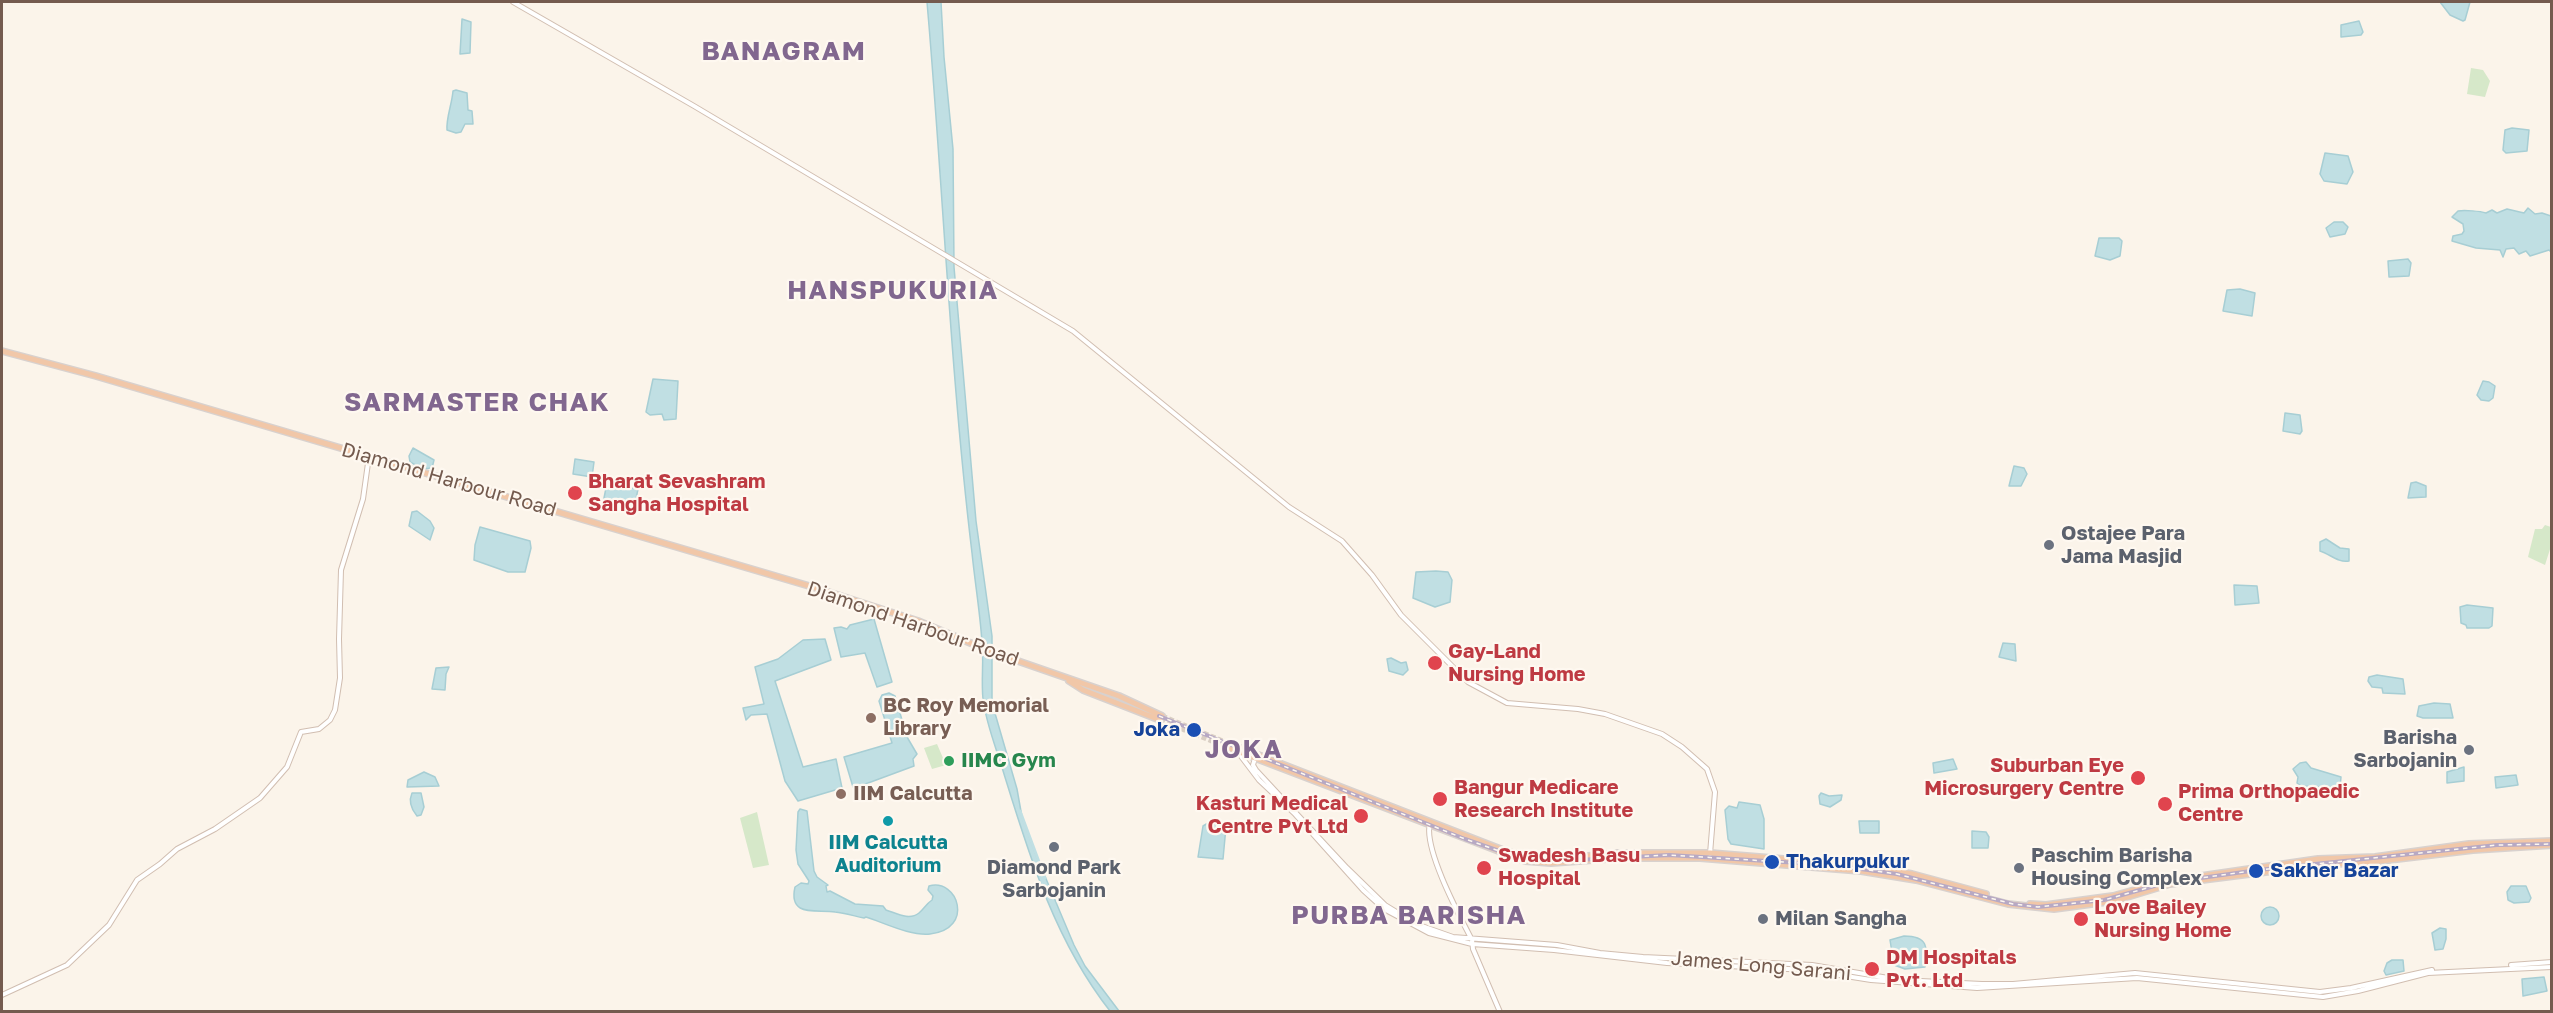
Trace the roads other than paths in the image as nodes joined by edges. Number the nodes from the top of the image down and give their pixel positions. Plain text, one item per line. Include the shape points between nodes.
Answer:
1 (513, 2) edge
2 (2, 351) edge
3 (369, 456) junction
4 (1161, 718) tunnel mouth
5 (1229, 746) tunnel mouth
6 (1237, 750) junction
7 (1255, 756) junction
8 (1430, 824) junction
9 (2552, 841) edge
10 (2552, 845) edge
11 (1710, 856) junction
12 (2247, 872) junction
13 (1472, 942) junction
14 (2552, 965) edge
15 (2, 995) edge
16 (1500, 1011) edge

1 - 11 main road via 1072,331 1289,507 1342,541 1401,615 1468,682 1510,704 1605,714 1662,734 1690,753 1707,769 1715,792
2 - 3 highway, Diamond Harbour Road
3 - 4 highway, Diamond Harbour Road via 918,621 992,652 1116,695
3 - 15 main road via 363,499 341,570 340,678 330,720 319,729 301,732 287,767 260,798 177,849 137,880 105,929 67,965
5 - 6 highway
6 - 7 highway
6 - 13 main road via 1248,767 1384,909 1429,933
7 - 8 highway
7 - 13 main road, James Long Sarani via 1254,767 1385,905 1416,924
8 - 11 highway via 1508,852 1548,860 1618,853
8 - 13 main road via 1429,841 1437,865
9 - 12 highway via 2469,844 2375,857 2318,860
10 - 12 highway
11 - 12 highway via 1857,865 2046,905 2113,896 2167,880
13 - 14 main road, James Long Sarani via 1557,945 1644,957 1812,965 1946,984 2032,984 2135,973 2320,992 2423,970
13 - 16 main road

